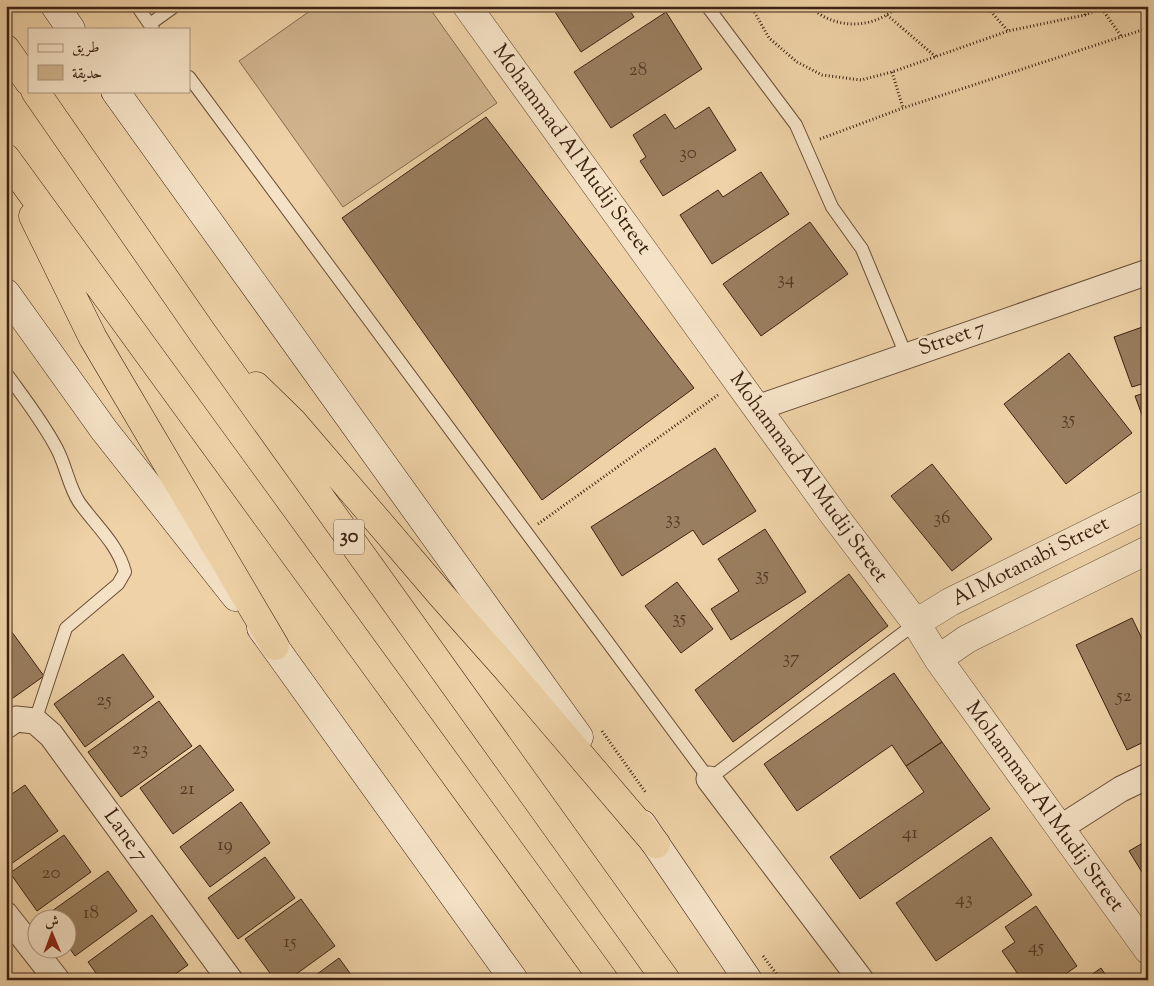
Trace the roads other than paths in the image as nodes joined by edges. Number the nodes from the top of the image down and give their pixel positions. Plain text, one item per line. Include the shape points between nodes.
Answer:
1 (55, 6) edge
2 (137, 6) edge
3 (175, 6) edge
4 (467, 6) edge
5 (707, 6) edge
6 (151, 26) edge
7 (70, 28) edge
8 (6, 49) edge
9 (190, 78) edge
10 (28, 81) edge
11 (37, 92) edge
12 (116, 92) edge
13 (6, 158) edge
14 (6, 164) edge
15 (1148, 272) edge
16 (6, 293) edge
17 (204, 335) junction
18 (906, 355) junction
19 (6, 373) edge
20 (757, 408) junction
21 (1148, 504) edge
22 (1148, 550) edge
23 (916, 623) junction
24 (274, 646) junction
25 (938, 659) junction
26 (35, 721) junction
27 (6, 726) edge
28 (1148, 776) edge
29 (709, 779) junction
30 (1060, 828) junction
31 (656, 844) junction
32 (6, 915) edge
33 (1148, 950) edge
34 (57, 980) edge
35 (230, 980) edge
36 (514, 980) edge
37 (604, 980) edge
38 (666, 980) edge
39 (748, 980) edge
40 (861, 980) edge

1 - 7 main road
2 - 6 lane
3 - 6 lane
4 - 20 main road, Mohammad Al Mudij Street
5 - 18 lane via 796,125 832,207 862,249
8 - 10 highway
9 - 29 lane
11 - 17 highway, 30
12 - 31 main road
13 - 37 highway
14 - 24 highway via 93,338
15 - 18 street, Street 7
16 - 24 main road via 104,430
17 - 31 highway via 293,422
17 - 38 highway, 30
18 - 20 street, Street 7
19 - 26 lane via 35,413 57,450 78,501 112,544 125,572 118,584 66,628
20 - 23 main road, Mohammad Al Mudij Street
21 - 23 main road, Al Motanabi Street via 950,602
22 - 25 main road, Al Motanabi Street via 967,639
23 - 25 main road, Mohammad Al Mudij Street
23 - 29 lane
24 - 36 main road
25 - 30 main road, Mohammad Al Mudij Street
26 - 27 street via 16,719
26 - 35 street, Lane 7 via 51,735
28 - 30 street via 1121,789
29 - 40 street
30 - 33 main road, Mohammad Al Mudij Street
31 - 39 main road
32 - 34 street

